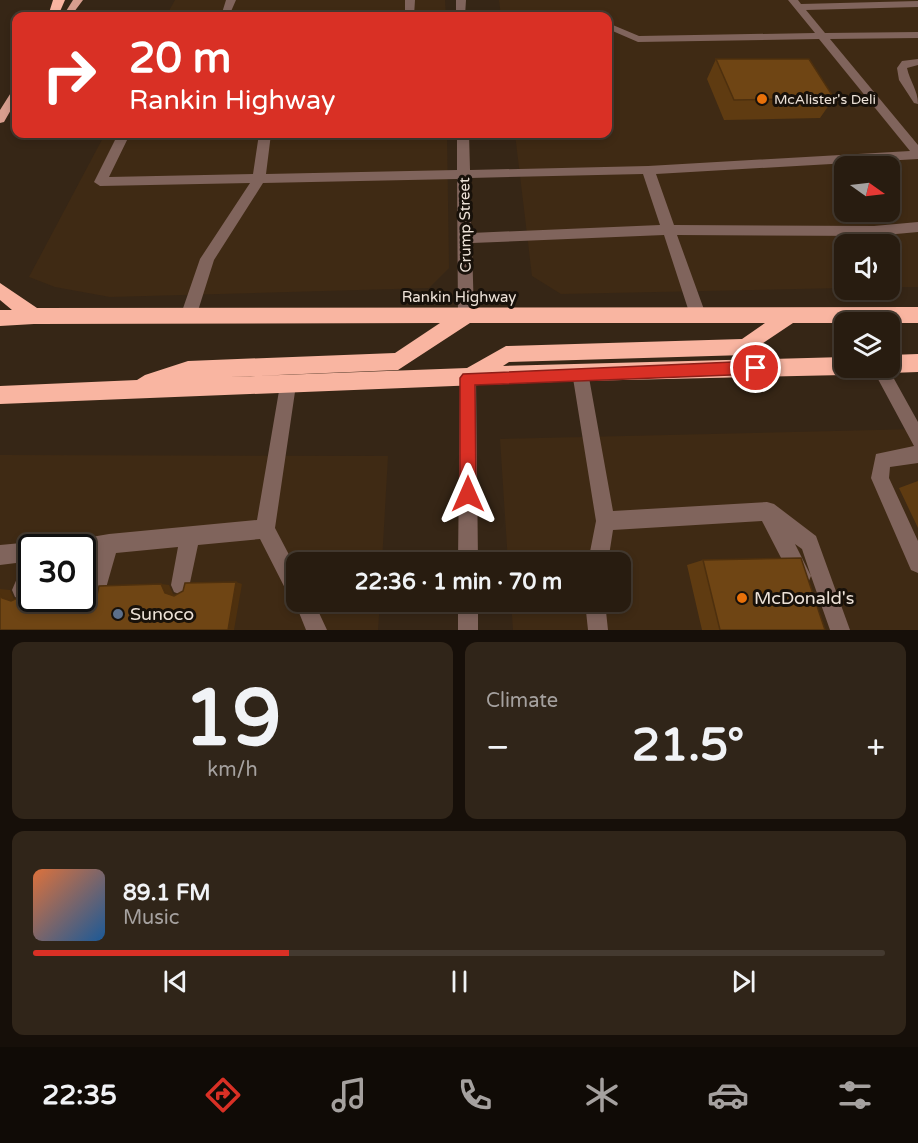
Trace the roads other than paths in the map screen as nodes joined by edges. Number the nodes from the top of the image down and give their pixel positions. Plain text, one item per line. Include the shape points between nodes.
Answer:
1 (796, 3) edge
2 (918, 4) edge
3 (612, 28) edge
4 (918, 35) edge
5 (822, 36) junction
6 (918, 62) edge
7 (12, 100) edge
8 (918, 101) edge
9 (0, 119) edge
10 (122, 138) edge
11 (264, 138) edge
12 (463, 138) edge
13 (918, 154) edge
14 (648, 170) junction
15 (464, 176) junction
16 (259, 179) junction
17 (918, 227) edge
18 (670, 230) junction
19 (465, 238) junction
20 (0, 290) edge
21 (698, 315) junction
22 (790, 315) junction
23 (918, 315) edge
24 (34, 316) junction
25 (466, 316) junction
26 (188, 317) junction
27 (0, 318) edge
28 (918, 363) edge
29 (900, 364) edge
30 (834, 366) edge
31 (580, 372) junction
32 (468, 378) junction
33 (885, 378) edge
34 (288, 385) junction
35 (126, 391) junction
36 (29, 394) junction
37 (0, 395) edge
38 (0, 402) edge
39 (918, 439) edge
40 (918, 454) edge
41 (767, 511) junction
42 (605, 521) junction
43 (265, 529) junction
44 (190, 536) junction
45 (109, 544) junction
46 (96, 546) edge
47 (468, 552) edge
48 (600, 552) edge
49 (18, 553) edge
50 (0, 555) edge
51 (918, 563) edge
52 (286, 570) edge
53 (181, 585) dead end
54 (97, 588) edge
55 (308, 612) edge
56 (468, 612) edge
57 (596, 612) edge
58 (317, 630) edge
59 (468, 630) edge
60 (598, 630) edge
61 (820, 630) edge
62 (840, 630) edge

1 - 2 street
1 - 5 street
3 - 5 street via 638,39
4 - 5 street
5 - 13 street
6 - 8 street via 906,63 902,68 904,80
7 - 9 main road
10 - 16 street via 100,182
11 - 16 street
12 - 15 street, Crump Street
13 - 14 street
14 - 15 street
14 - 18 street
15 - 16 street
15 - 19 street, Crump Street
16 - 26 street via 207,259
17 - 18 street via 874,231
18 - 19 street
18 - 21 street
19 - 25 street, Crump Street
20 - 24 highway
21 - 22 highway, Rankin Highway
21 - 25 highway, Rankin Highway
22 - 23 highway, Rankin Highway
22 - 32 highway via 745,347 506,354
24 - 26 highway, Rankin Highway
24 - 27 highway, Rankin Highway
25 - 26 highway, Rankin Highway
25 - 35 highway via 398,361 188,370
28 - 29 highway
30 - 31 highway
31 - 32 highway
31 - 42 street
32 - 34 highway
32 - 47 street
33 - 39 street
34 - 35 highway
34 - 43 street
35 - 36 highway
36 - 37 highway
36 - 38 highway
40 - 51 street via 882,460 880,478
41 - 42 street
41 - 61 street via 805,584
41 - 62 street via 809,543
42 - 48 street
43 - 44 street
43 - 52 street
44 - 45 street
44 - 53 street
45 - 46 street
45 - 54 street
49 - 50 street
55 - 58 street
56 - 59 street
57 - 60 street

